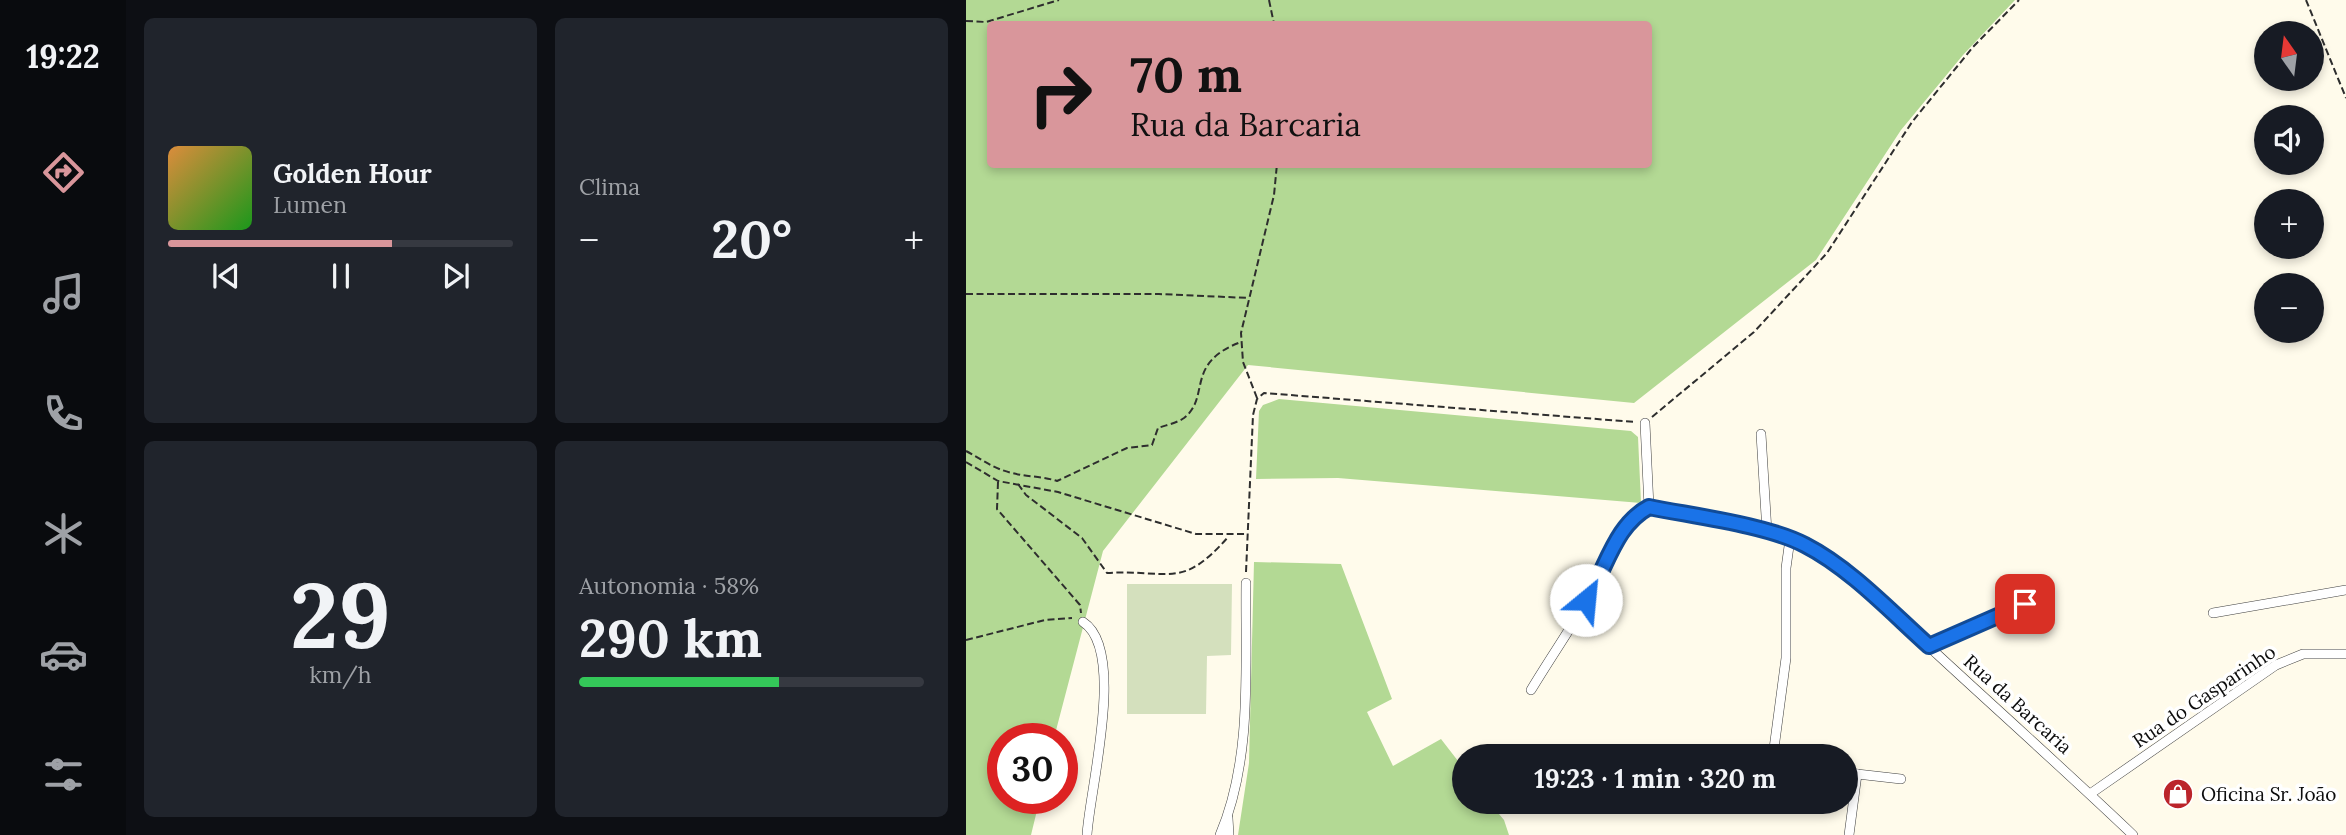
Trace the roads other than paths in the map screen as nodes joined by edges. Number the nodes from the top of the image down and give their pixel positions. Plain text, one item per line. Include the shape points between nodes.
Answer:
1 (1645, 423) road end
2 (1761, 434) dead end
3 (1649, 507) junction
4 (1767, 532) junction
5 (1790, 539) junction
6 (1246, 583) road end
7 (2346, 590) edge
8 (2025, 604) dead end
9 (2213, 613) dead end
10 (1083, 622) road end
11 (1929, 646) junction
12 (2346, 653) edge
13 (1531, 690) dead end
14 (1775, 744) edge
15 (1858, 774) edge
16 (1901, 779) dead end
17 (2090, 794) junction
18 (1852, 814) edge
19 (1228, 816) junction
20 (1087, 835) edge
21 (1220, 835) edge
22 (1229, 835) edge
23 (1849, 835) edge
24 (2133, 835) edge

1 - 3 street
2 - 4 street
3 - 4 street, Rua da Barcaria
3 - 13 street via 1622,531 1597,584
4 - 5 street, Rua da Barcaria
5 - 11 street, Rua da Barcaria via 1836,566
5 - 14 street via 1786,658
6 - 19 street via 1243,736
7 - 9 street
8 - 11 street
10 - 20 street via 1096,635 1101,654 1103,719
11 - 17 street, Rua da Barcaria
12 - 17 street, Rua do Gasparinho via 2303,654 2276,665
15 - 16 street
17 - 24 street, Rua da Barcaria
18 - 23 street
19 - 21 street
19 - 22 street

